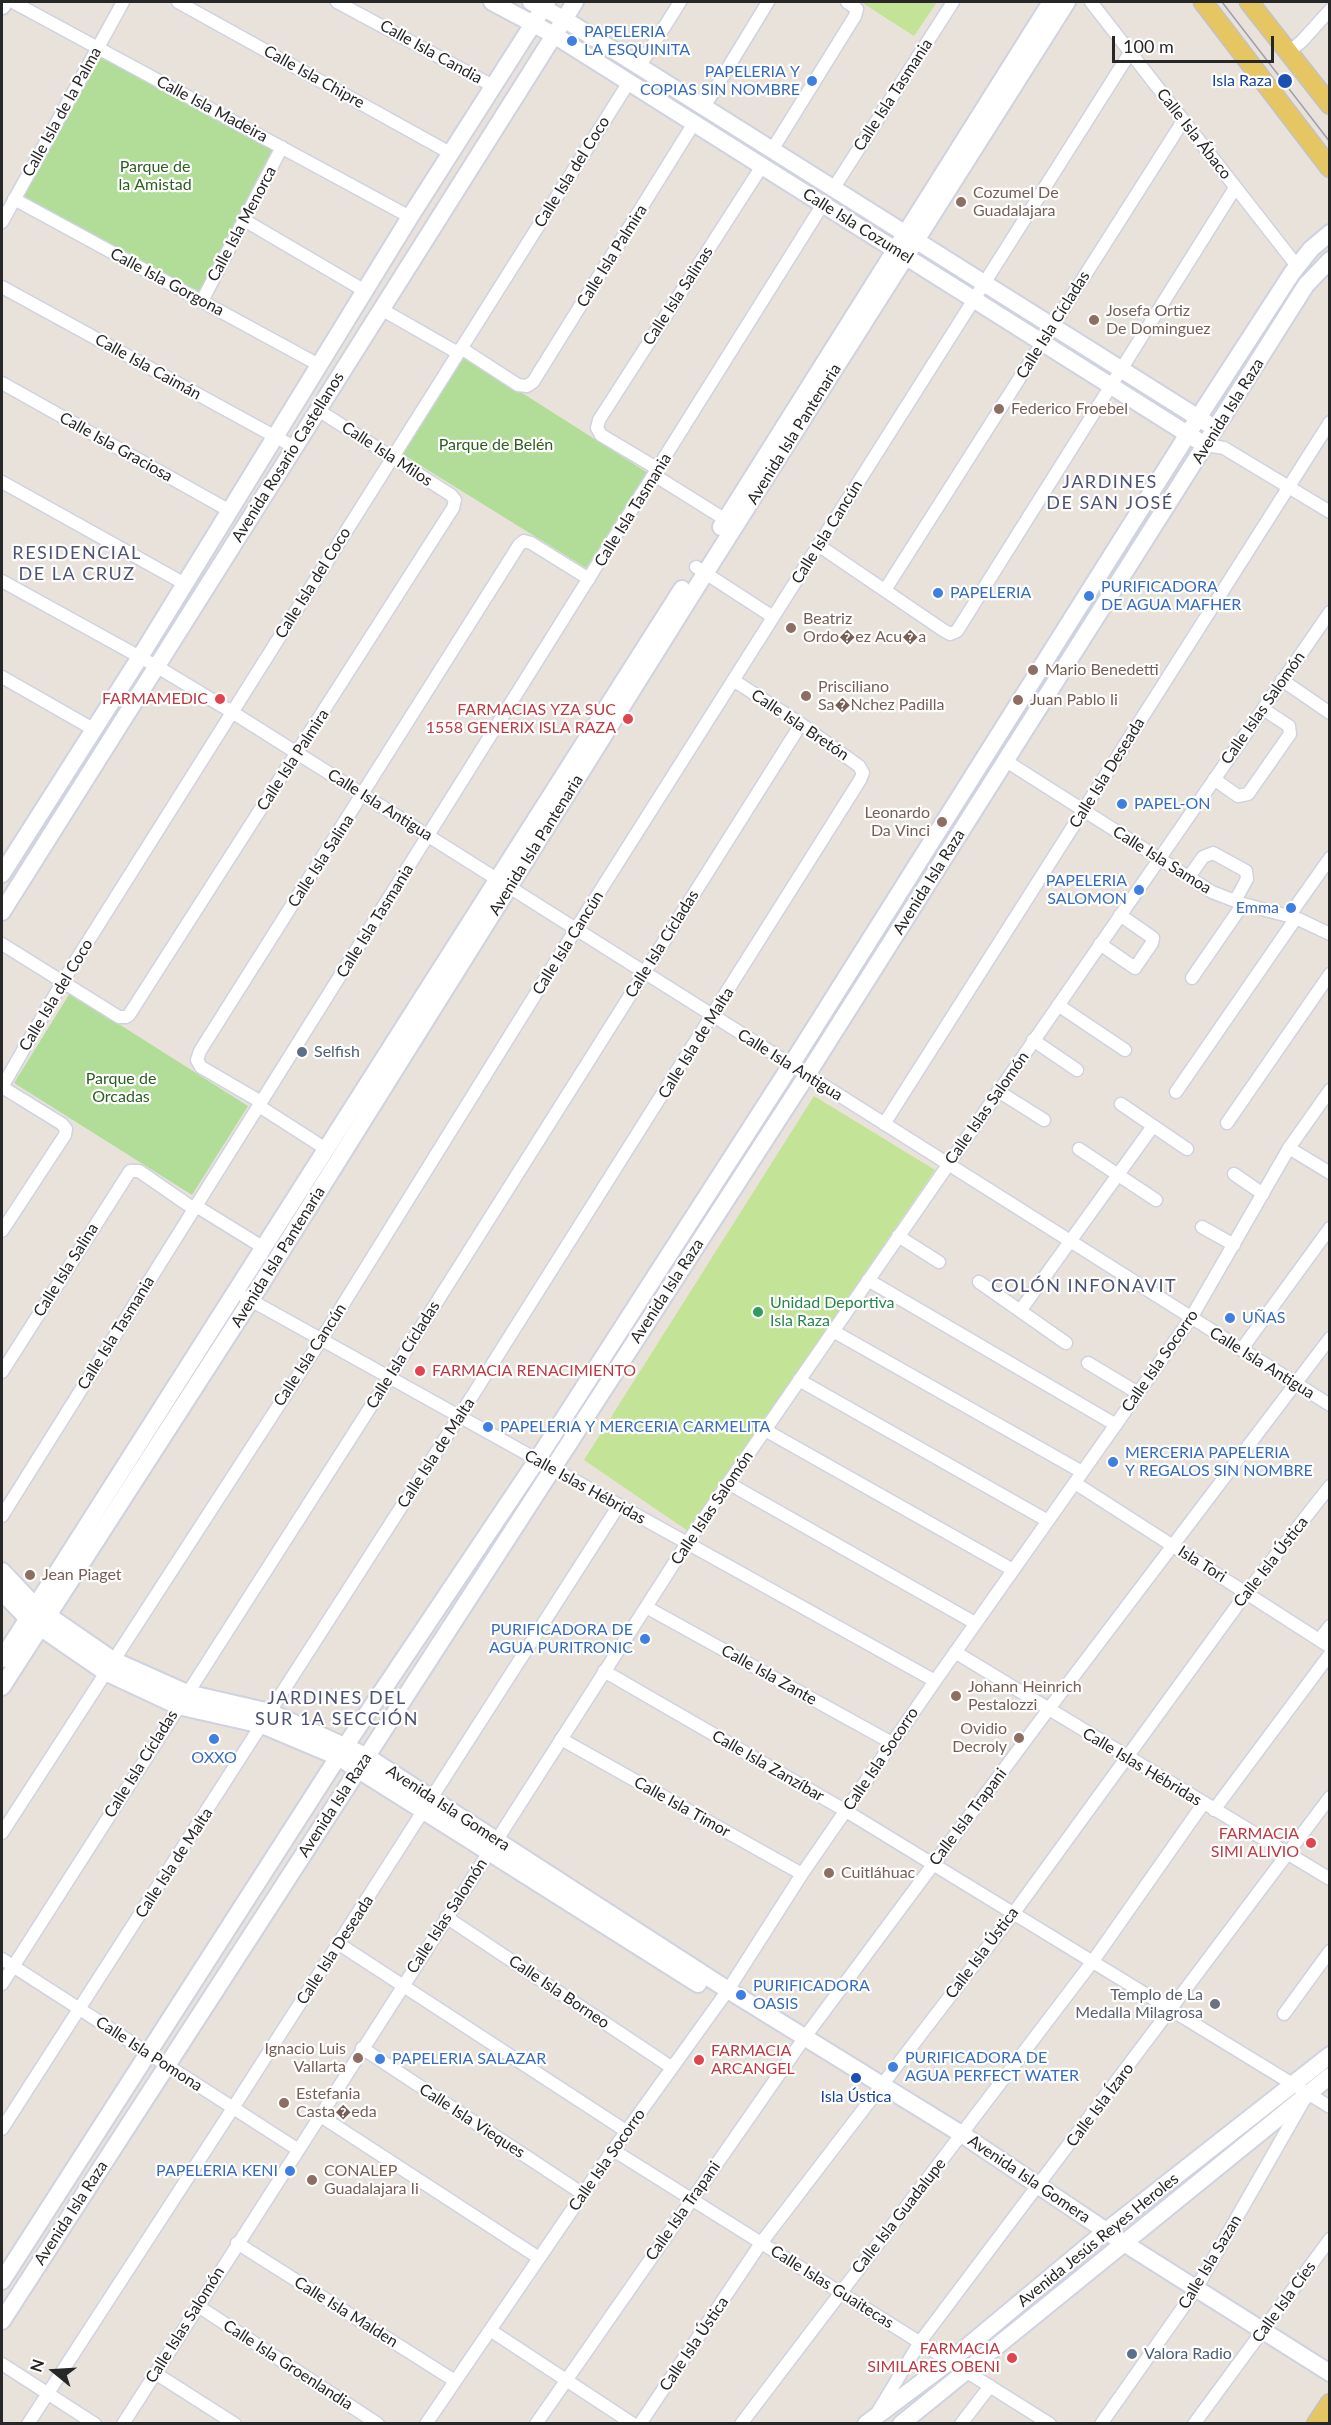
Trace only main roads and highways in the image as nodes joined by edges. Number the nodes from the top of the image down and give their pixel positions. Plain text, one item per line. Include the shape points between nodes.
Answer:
1 (1203, 2) edge
2 (1249, 2) edge
3 (1329, 105) edge
4 (1329, 168) edge

1 - 4 main road
2 - 3 main road

